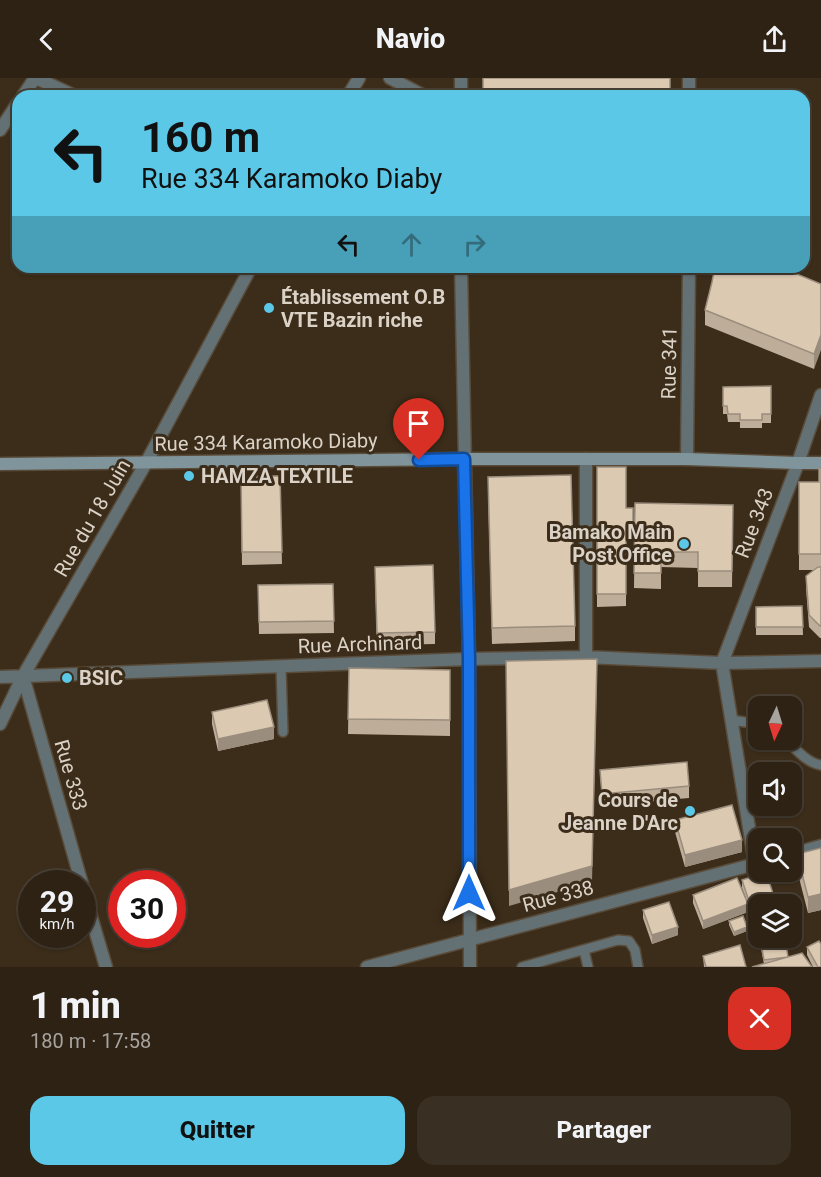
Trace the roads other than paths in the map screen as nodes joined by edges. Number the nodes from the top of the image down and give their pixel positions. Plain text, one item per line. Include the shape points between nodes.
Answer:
1 (35, 78) edge
2 (390, 78) edge
3 (62, 90) edge
4 (413, 90) edge
5 (12, 112) edge
6 (0, 130) edge
7 (248, 273) edge
8 (459, 273) edge
9 (689, 273) edge
10 (821, 395) edge
11 (464, 459) junction
12 (586, 459) junction
13 (687, 459) junction
14 (146, 463) junction
15 (798, 463) junction
16 (821, 463) edge
17 (0, 464) edge
18 (586, 657) junction
19 (469, 659) junction
20 (821, 661) edge
21 (722, 663) junction
22 (281, 667) junction
23 (23, 676) junction
24 (0, 677) edge
25 (731, 720) junction
26 (748, 722) edge
27 (0, 724) edge
28 (283, 732) dead end
29 (798, 750) edge
30 (821, 765) edge
31 (750, 828) edge
32 (821, 846) edge
33 (802, 851) edge
34 (748, 866) edge
35 (78, 870) edge
36 (96, 933) edge
37 (470, 939) junction
38 (584, 950) junction
39 (550, 963) edge
40 (106, 967) edge
41 (367, 967) edge
42 (470, 967) edge
43 (522, 967) edge
44 (588, 967) edge
45 (638, 967) edge

1 - 3 street
2 - 4 street
5 - 6 street
7 - 14 street, Rue du 18 Juin
8 - 11 street
9 - 13 street, Rue 341
10 - 15 street, Rue 343
11 - 12 main road, Rue 334 Karamoko Diaby
11 - 14 main road, Rue 334 Karamoko Diaby
11 - 19 street
12 - 13 main road, Rue 334 Karamoko Diaby
12 - 18 street
13 - 15 main road, Rue 334 Karamoko Diaby
14 - 17 main road, Rue 334 Karamoko Diaby
14 - 23 street, Rue du 18 Juin
15 - 16 main road, Rue 334 Karamoko Diaby
15 - 21 street, Rue 343
18 - 19 street, Rue Archinard
18 - 21 street, Rue Archinard
19 - 22 street, Rue Archinard
19 - 37 street
20 - 21 street, Rue Archinard
21 - 25 street
22 - 23 street, Rue Archinard
22 - 28 lane
23 - 24 street, Rue Archinard
23 - 27 street, Rue du 18 Juin
23 - 35 street, Rue 333
25 - 26 lane
25 - 31 street
29 - 30 lane
32 - 33 street
34 - 37 street, Rue 338
36 - 40 street, Rue 333
37 - 41 street, Rue 338
37 - 42 street
38 - 39 lane
38 - 44 lane
38 - 45 lane via 618,940 629,941
39 - 43 lane

